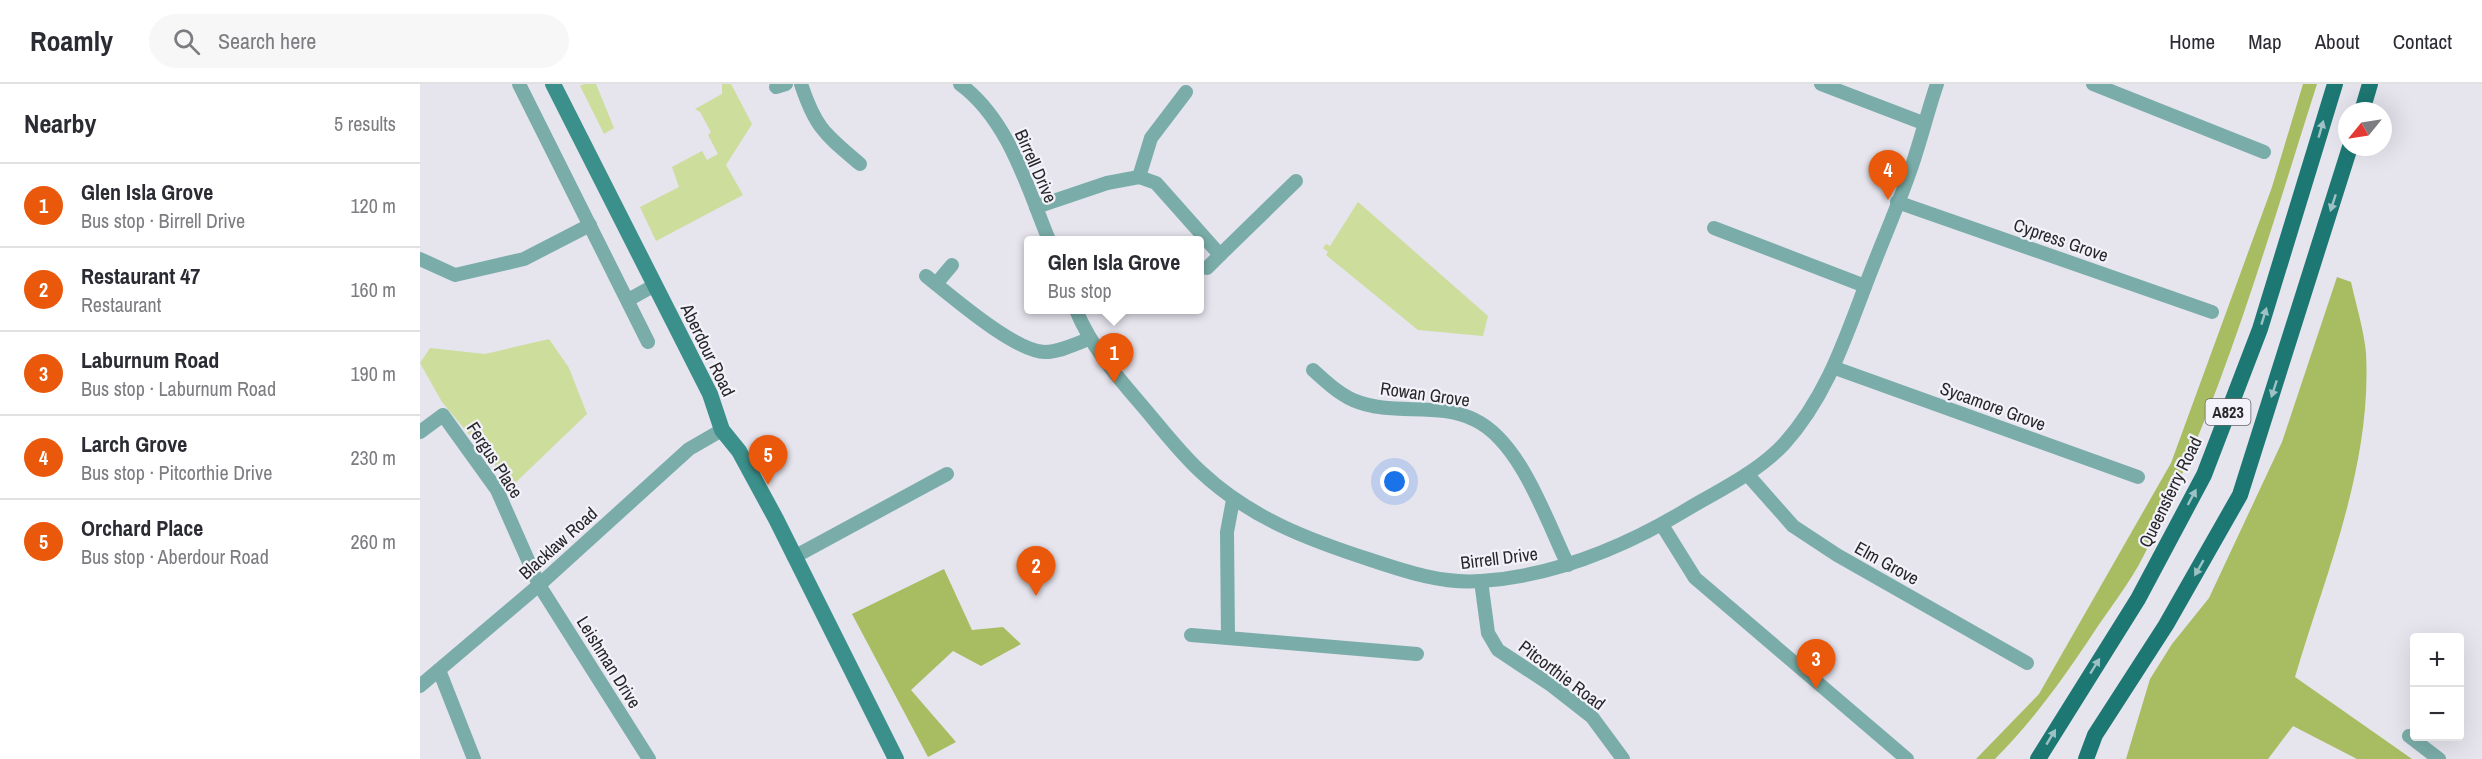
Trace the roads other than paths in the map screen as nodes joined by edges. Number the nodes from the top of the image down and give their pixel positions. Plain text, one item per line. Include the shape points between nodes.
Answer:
1 (519, 84) edge
2 (553, 84) edge
3 (801, 84) edge
4 (1821, 84) edge
5 (1937, 84) edge
6 (2093, 84) edge
7 (2335, 84) edge
8 (2370, 84) edge
9 (964, 85) edge
10 (1186, 92) dead end
11 (2365, 102) edge
12 (1923, 123) junction
13 (2264, 152) dead end
14 (2347, 156) edge
15 (860, 164) dead end
16 (1140, 177) junction
17 (1296, 182) dead end
18 (1897, 202) junction
19 (1036, 207) junction
20 (590, 225) junction
21 (1714, 228) dead end
22 (1047, 236) edge
23 (1203, 236) edge
24 (1204, 237) edge
25 (1220, 255) junction
26 (420, 259) edge
27 (952, 265) dead end
28 (1207, 268) dead end
29 (655, 285) junction
30 (1865, 286) junction
31 (628, 300) junction
32 (2212, 312) dead end
33 (1078, 314) edge
34 (1089, 339) junction
35 (648, 342) dead end
36 (1835, 368) junction
37 (1313, 370) dead end
38 (722, 430) junction
39 (420, 432) edge
40 (947, 474) dead end
41 (1747, 474) junction
42 (2138, 477) dead end
43 (1233, 500) junction
44 (1662, 525) junction
45 (794, 557) junction
46 (1568, 565) junction
47 (1481, 581) junction
48 (539, 585) junction
49 (1191, 635) dead end
50 (1228, 638) junction
51 (1417, 654) dead end
52 (2027, 663) dead end
53 (439, 670) junction
54 (420, 686) edge
55 (2409, 736) dead end
56 (474, 759) edge
57 (649, 759) edge
58 (896, 759) edge
59 (1623, 759) edge
60 (1907, 759) edge
61 (2038, 759) edge
62 (2086, 759) edge
63 (2439, 759) edge

1 - 20 street
2 - 29 main road, Aberdour Road
3 - 15 street via 811,116 822,132
4 - 12 street
5 - 12 street, Birrell Drive
6 - 13 street
61 -> 7 main road, Queensferry Road / A823 via 2138,599 2204,475 2260,330
8 - 11 main road
9 - 19 street, Birrell Drive via 1007,139
10 - 16 street via 1151,138
12 - 18 street, Birrell Drive
14 -> 62 main road, A823 via 2240,495 2166,625 2095,735
16 - 19 street via 1107,183
16 - 23 street via 1156,183
17 - 25 street
18 - 30 street, Birrell Drive
18 - 32 street, Cypress Grove
19 - 22 street, Birrell Drive
20 - 26 street via 524,259 454,275
20 - 31 street
21 - 30 street
24 - 25 street
25 - 28 street
27 - 34 street via 931,280 984,321 1033,350 1055,351
29 - 31 street
29 - 38 main road, Aberdour Road via 710,394
30 - 36 street, Birrell Drive
31 - 35 street
33 - 34 street, Birrell Drive
34 - 43 street, Birrell Drive via 1199,471
36 - 41 street, Birrell Drive via 1801,423 1781,447
36 - 42 street, Sycamore Grove
37 - 46 street, Rowan Grove via 1353,400 1391,409 1475,419 1491,431 1522,470
38 - 45 main road, Aberdour Road via 739,451
38 - 48 street, Blacklaw Road via 689,449
39 - 48 street, Fergus Place via 443,415 497,490
40 - 45 street
41 - 44 street, Birrell Drive
41 - 52 street, Elm Grove via 1773,506 1811,538
43 - 47 street, Birrell Drive via 1281,528 1351,554 1424,576
43 - 50 street via 1227,532
44 - 46 street, Birrell Drive via 1608,552
44 - 60 street via 1695,578
45 - 58 main road, Aberdour Road
46 - 47 street, Birrell Drive
47 - 59 street, Pitcorthie Road via 1488,633 1498,650 1592,717
48 - 53 street, Blacklaw Road
48 - 57 street, Leishman Drive
49 - 50 street
50 - 51 street via 1377,644
53 - 54 street, Blacklaw Road
53 - 56 street
55 - 63 street

